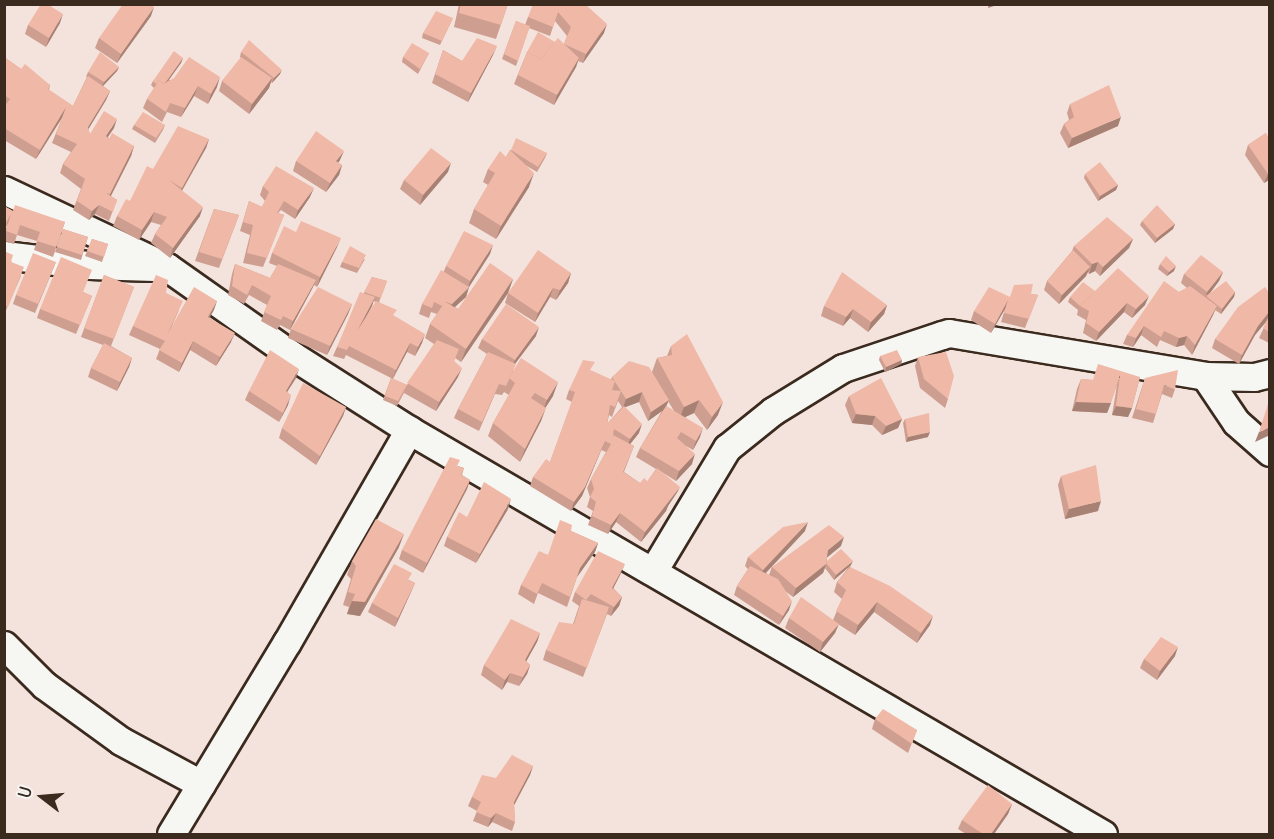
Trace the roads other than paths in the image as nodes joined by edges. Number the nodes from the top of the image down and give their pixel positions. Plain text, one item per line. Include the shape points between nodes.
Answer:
1 (4, 190) edge
2 (4, 255) edge
3 (167, 267) junction
4 (1269, 373) edge
5 (1205, 376) junction
6 (409, 430) junction
7 (1269, 452) edge
8 (653, 571) junction
9 (4, 645) edge
10 (201, 784) junction
11 (171, 834) edge
12 (1103, 834) edge

1 - 3 street
2 - 3 street via 89,265
3 - 6 street via 292,356
4 - 5 street via 1254,377
5 - 7 street via 1236,422
5 - 8 street via 949,333 843,368 773,411 727,448
6 - 8 street
6 - 10 street
8 - 12 street
9 - 10 street via 44,685 121,741
10 - 11 street

